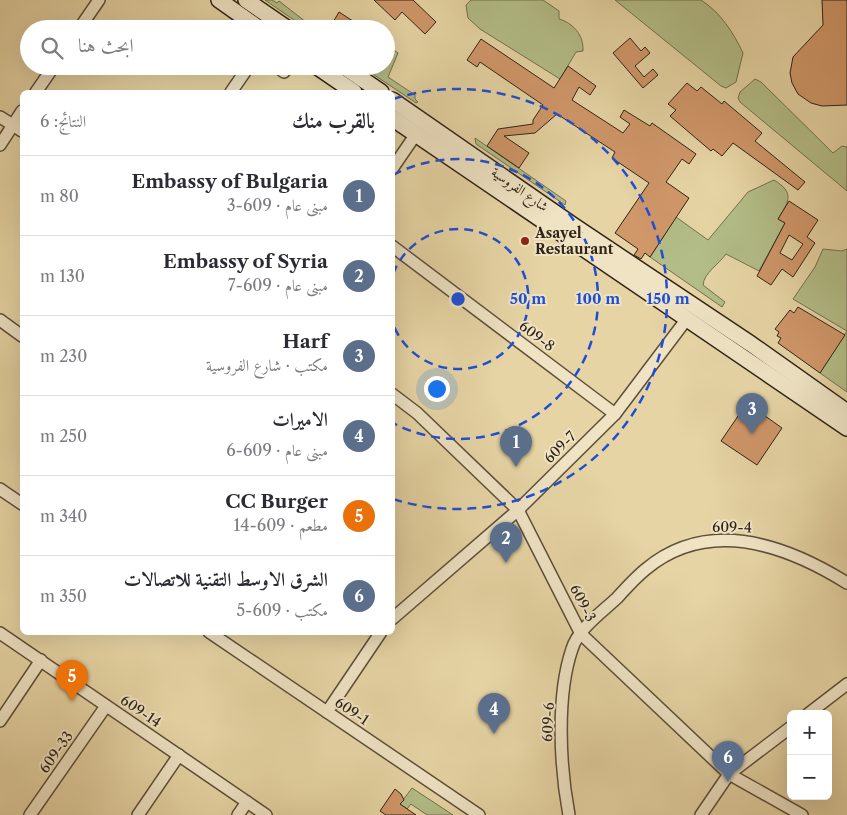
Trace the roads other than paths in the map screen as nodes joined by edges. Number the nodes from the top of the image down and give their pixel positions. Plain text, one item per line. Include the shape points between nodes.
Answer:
1 (99, 0) edge
2 (219, 0) edge
3 (246, 0) edge
4 (85, 20) edge
5 (247, 20) edge
6 (275, 20) edge
7 (48, 75) edge
8 (243, 75) edge
9 (329, 75) edge
10 (356, 75) edge
11 (37, 90) edge
12 (232, 90) edge
13 (351, 90) edge
14 (378, 90) edge
15 (395, 102) edge
16 (0, 117) edge
17 (395, 120) edge
18 (18, 128) edge
19 (416, 134) junction
20 (0, 145) edge
21 (395, 165) edge
22 (570, 231) junction
23 (395, 248) edge
24 (0, 320) edge
25 (686, 320) junction
26 (20, 335) edge
27 (395, 396) edge
28 (847, 412) edge
29 (615, 414) junction
30 (847, 428) edge
31 (0, 489) edge
32 (20, 503) edge
33 (518, 510) junction
34 (847, 583) edge
35 (395, 616) edge
36 (0, 633) edge
37 (581, 634) junction
38 (213, 635) edge
39 (378, 635) edge
40 (41, 660) junction
41 (847, 684) edge
42 (106, 706) junction
43 (813, 710) edge
44 (327, 712) junction
45 (0, 721) edge
46 (787, 730) edge
47 (179, 755) junction
48 (729, 774) junction
49 (247, 802) junction
50 (30, 815) edge
51 (138, 815) edge
52 (238, 815) edge
53 (266, 815) edge
54 (479, 815) edge
55 (569, 815) edge
56 (700, 815) edge
57 (802, 815) edge

1 - 4 street
2 - 5 street
3 - 6 street
7 - 11 street
8 - 12 street
9 - 13 street
10 - 14 street
15 - 22 street, شارع الفروسية
16 - 18 street
17 - 19 street, شارع الفروسية
18 - 20 street
19 - 21 street
19 - 22 street, شارع الفروسية
22 - 25 street, شارع الفروسية
22 - 28 street, شارع الفروسية via 751,344
23 - 29 street, 609-8
24 - 26 street
25 - 29 street, 609-7
25 - 30 street, شارع الفروسية
27 - 33 street, 609-3 via 417,413
29 - 33 street, 609-7
31 - 32 street
33 - 35 street, 609-7
33 - 37 street, 609-3
34 - 37 street, 609-4 via 756,542 710,540 682,548 647,568
36 - 40 street, 609-14
37 - 48 street, 609-3
37 - 55 street, 609-6 via 572,648 561,734
38 - 44 street, 609-1
39 - 44 street
40 - 42 street, 609-14
40 - 45 street
41 - 43 street
42 - 47 street, 609-14
42 - 50 street, 609-33
44 - 54 street, 609-1
46 - 48 street
47 - 49 street, 609-14
47 - 51 street
48 - 56 street
48 - 57 street, 609-3
49 - 52 street
49 - 53 street, 609-14

